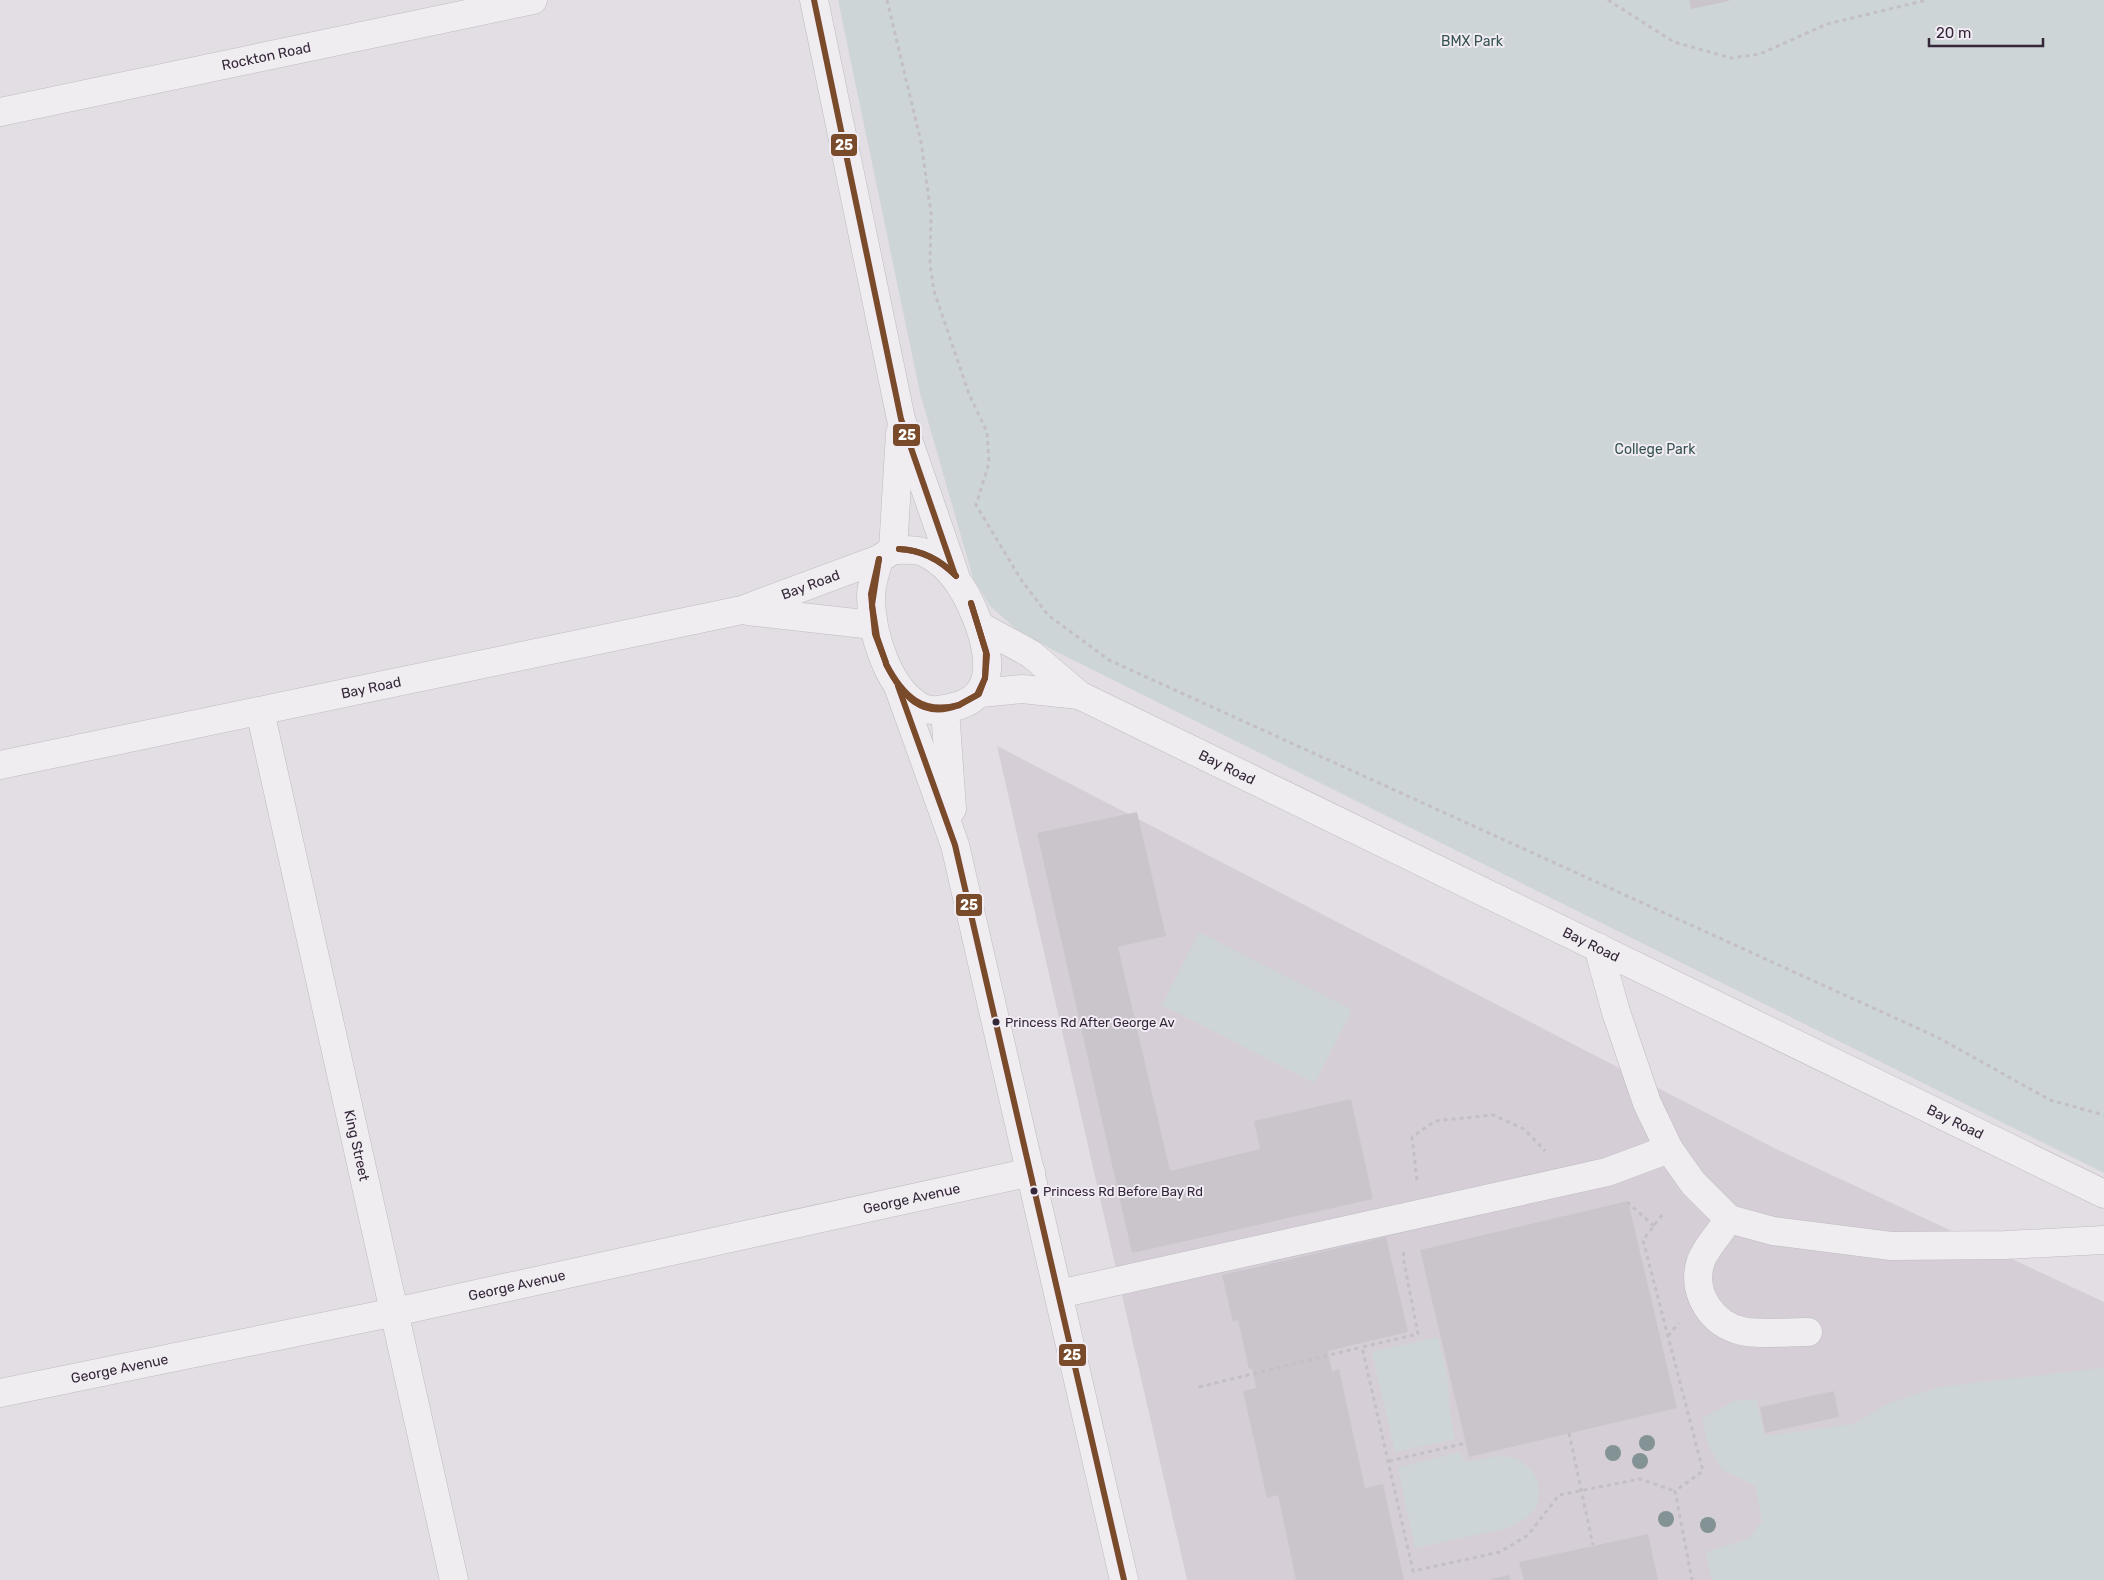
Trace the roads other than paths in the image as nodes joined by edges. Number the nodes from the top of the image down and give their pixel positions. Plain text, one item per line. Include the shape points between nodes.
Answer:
1 (533, 0) edge
2 (814, 0) edge
3 (0, 112) edge
4 (901, 419) junction
5 (886, 554) junction
6 (955, 575) junction
7 (742, 610) junction
8 (873, 625) junction
9 (980, 626) junction
10 (898, 686) junction
11 (980, 693) junction
12 (1079, 695) junction
13 (944, 709) junction
14 (260, 711) junction
15 (0, 765) edge
16 (955, 845) junction
17 (1598, 947) junction
18 (1669, 1149) junction
19 (1031, 1172) junction
20 (2104, 1194) edge
21 (1730, 1219) junction
22 (2104, 1240) edge
23 (1059, 1294) junction
24 (395, 1312) junction
25 (1808, 1332) dead end
26 (0, 1393) edge
27 (454, 1580) edge
28 (1124, 1580) edge

1 - 3 street, Rockton Road
2 - 4 street
4 - 5 street
4 - 6 street
5 - 6 street via 922,552
5 - 7 street, Bay Road
5 - 8 street via 871,594
6 - 9 street
7 - 8 street, Bay Road
7 - 14 street, Bay Road
8 - 10 street via 884,659
9 - 11 street via 988,664
9 - 12 street, Bay Road via 1031,654
10 - 13 street via 924,708
10 - 16 street
11 - 12 street, Bay Road via 1022,689
11 - 13 street via 965,704
12 - 17 street, Bay Road
13 - 16 street
14 - 15 street, Bay Road
14 - 24 street, King Street
16 - 19 street
17 - 18 street via 1644,1094
17 - 20 street, Bay Road
18 - 21 street via 1693,1183
18 - 23 street via 1607,1172
19 - 23 street
19 - 24 street, George Avenue
21 - 22 street via 1773,1231 1891,1246
21 - 25 street via 1700,1263 1700,1298 1715,1318 1742,1331
23 - 28 street
24 - 26 street, George Avenue
24 - 27 street, King Street

